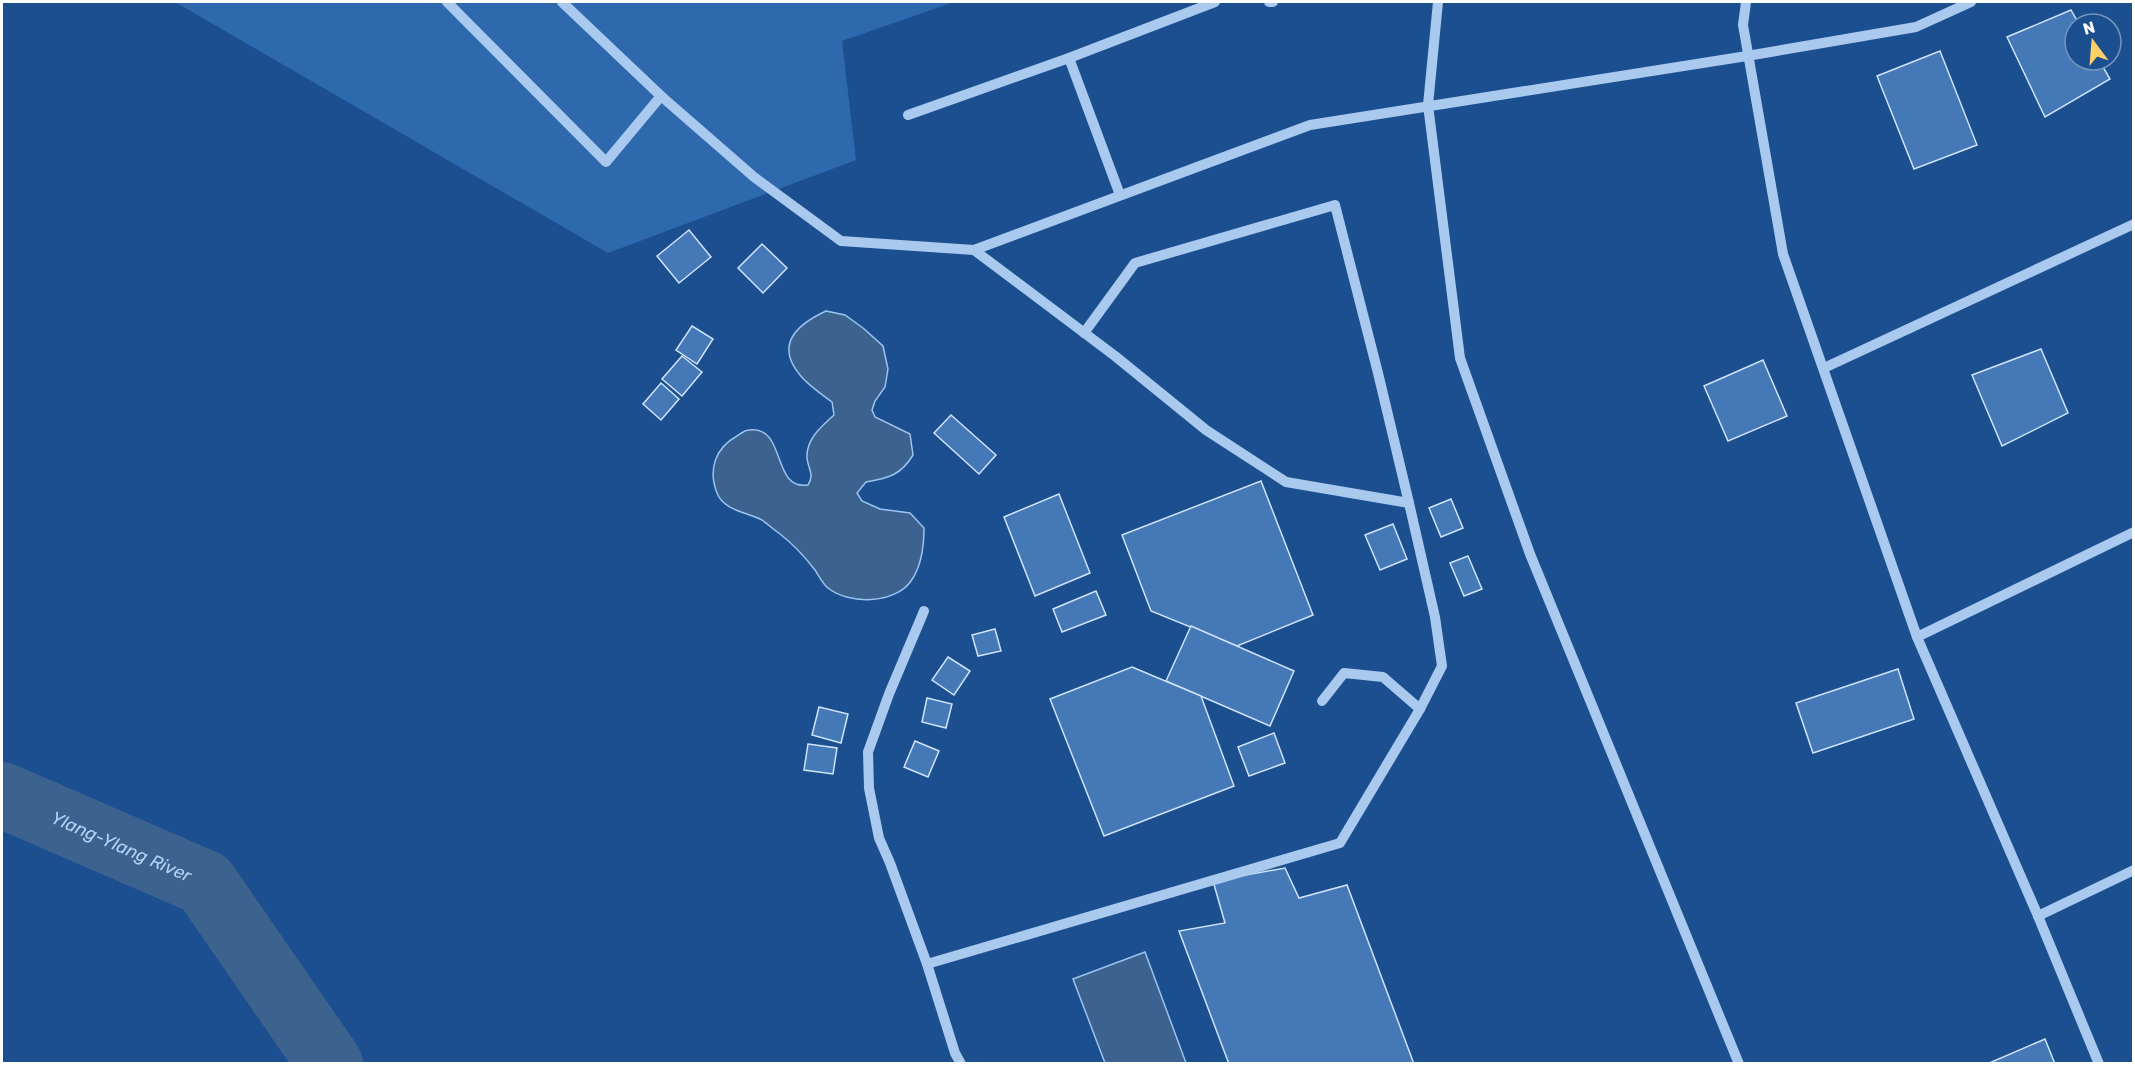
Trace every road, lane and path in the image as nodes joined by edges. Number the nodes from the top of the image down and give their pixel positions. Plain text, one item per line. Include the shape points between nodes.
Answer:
1 (447, 2) edge
2 (562, 2) edge
3 (1215, 2) edge
4 (1438, 2) edge
5 (1746, 2) edge
6 (1971, 2) edge
7 (1747, 56) junction
8 (1069, 58) junction
9 (661, 96) junction
10 (1428, 105) junction
11 (908, 115) dead end
12 (1120, 195) junction
13 (2133, 224) edge
14 (974, 250) junction
15 (1084, 333) junction
16 (1824, 368) junction
17 (1409, 503) junction
18 (2133, 532) edge
19 (924, 611) dead end
20 (1917, 637) junction
21 (1322, 701) dead end
22 (1420, 709) junction
23 (2133, 870) edge
24 (2038, 916) junction
25 (927, 964) junction
26 (961, 1064) edge
27 (1739, 1064) edge
28 (2099, 1064) edge

1 - 9 street via 606,162
2 - 9 street
3 - 8 street
4 - 10 street
5 - 7 street via 1743,25
6 - 7 street via 1916,27
7 - 10 street
7 - 16 street via 1783,254
8 - 11 street
8 - 12 street
9 - 14 street via 754,177 841,241
10 - 12 street via 1310,125
10 - 27 street via 1460,358 1530,554
12 - 14 street
13 - 16 street
14 - 15 street
15 - 17 street via 1206,430 1286,482
15 - 17 street via 1135,263 1335,205
16 - 20 street
17 - 22 street via 1442,666
18 - 20 street
19 - 25 street via 868,752 869,788 879,838
20 - 24 street
21 - 22 street via 1344,673 1383,677
22 - 25 street via 1340,843
23 - 24 street
24 - 28 street
25 - 26 street

